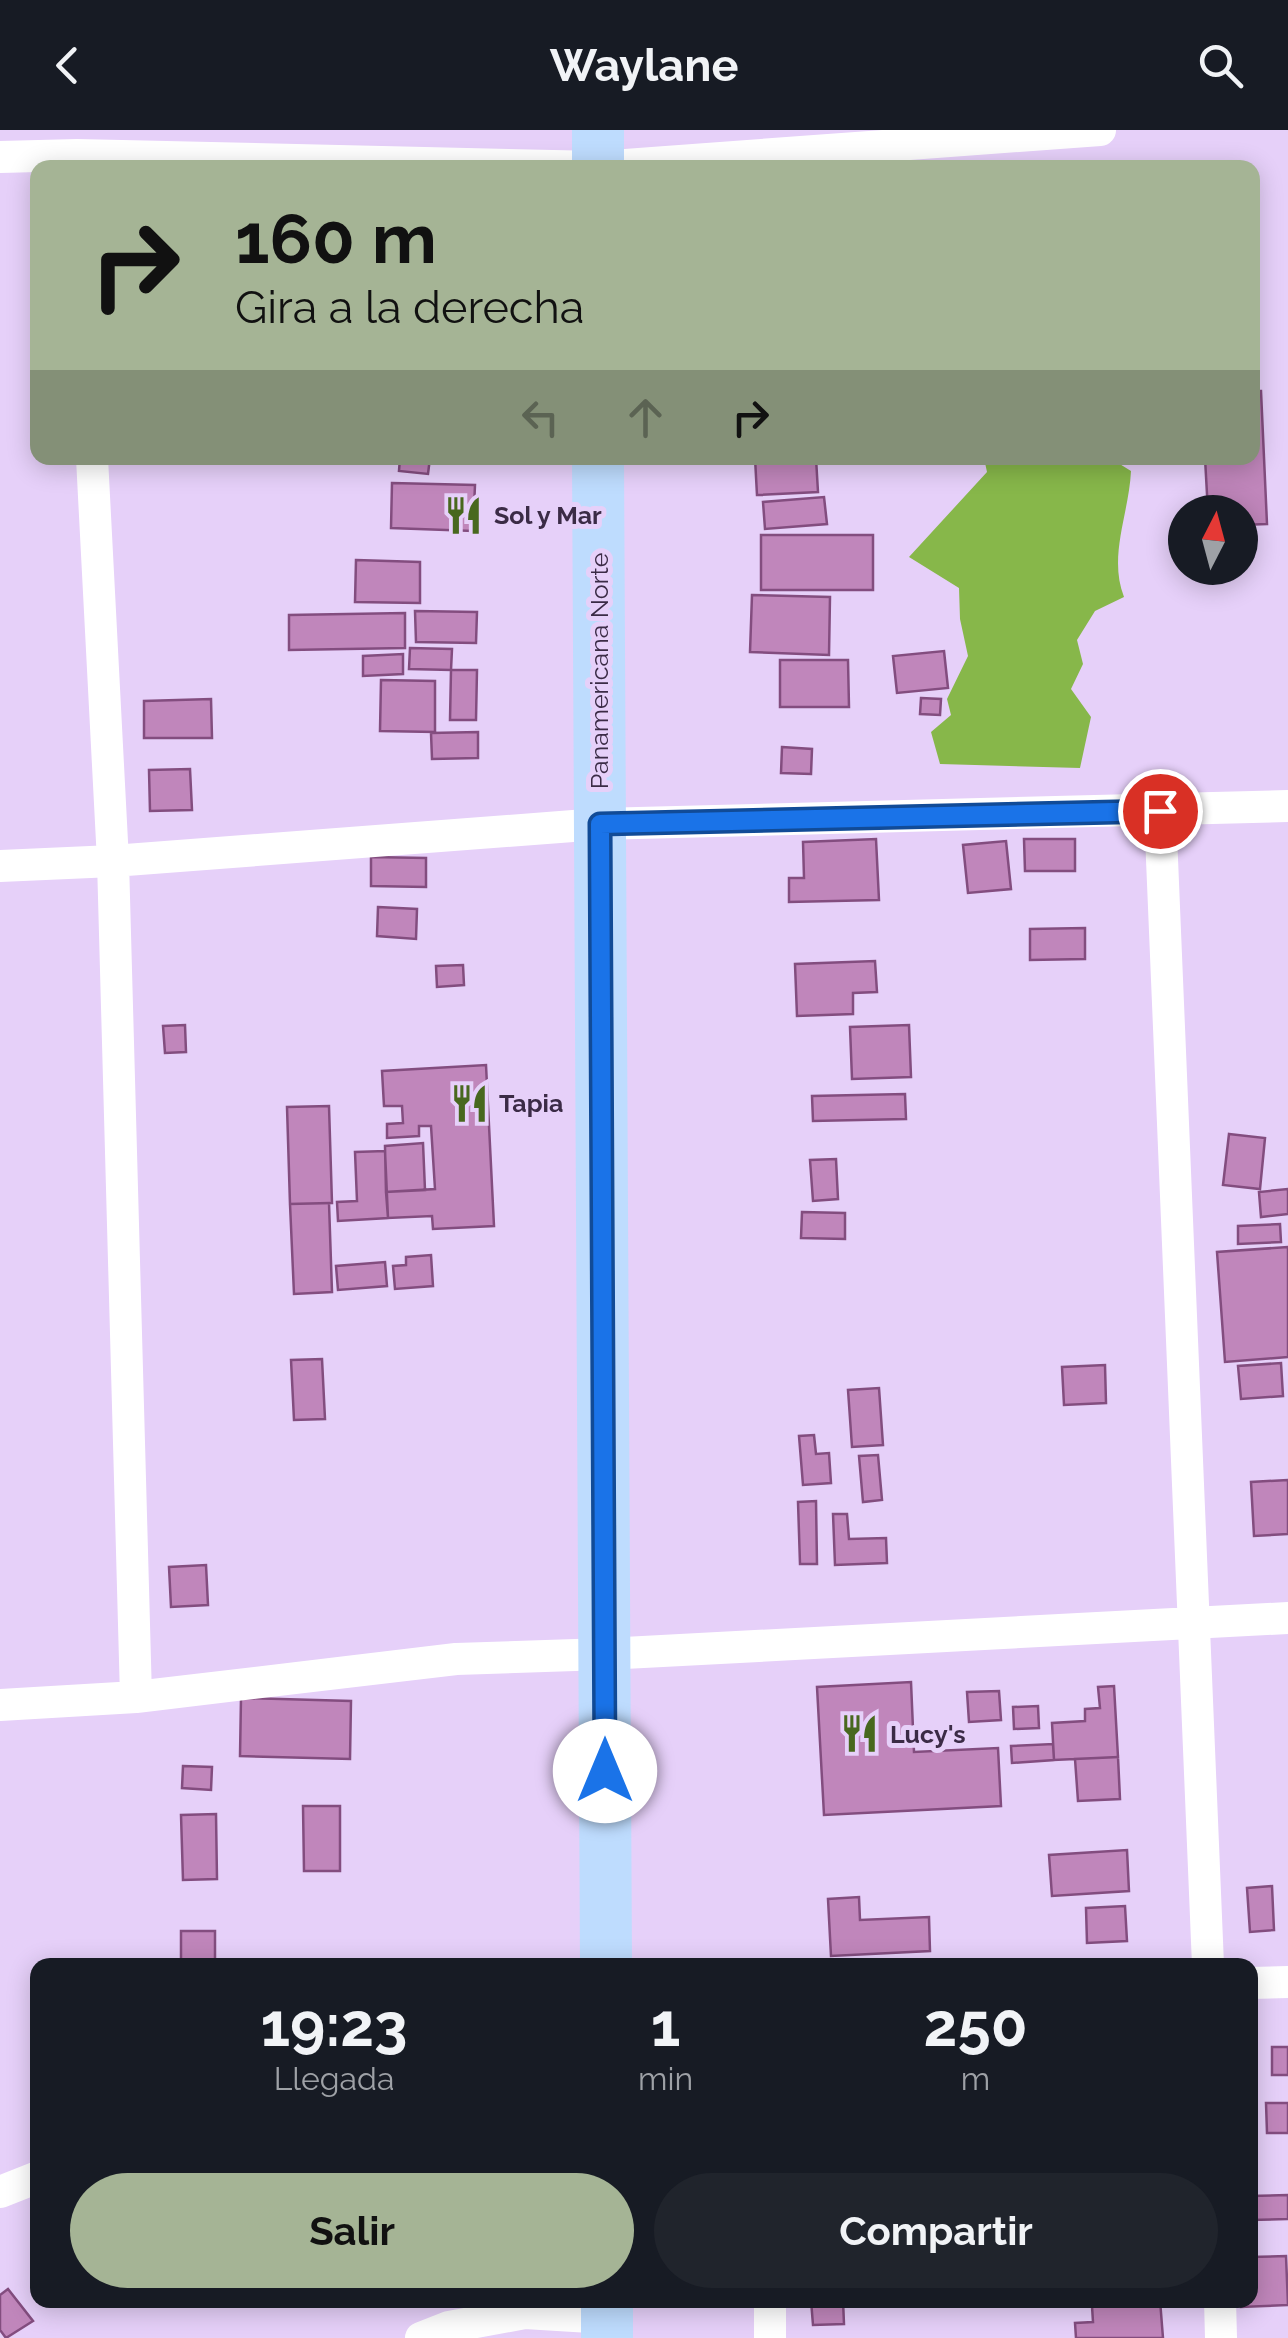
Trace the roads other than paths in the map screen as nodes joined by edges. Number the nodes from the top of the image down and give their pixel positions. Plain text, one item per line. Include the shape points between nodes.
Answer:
1 (598, 130) edge
2 (1100, 130) edge
3 (77, 151) edge
4 (0, 156) edge
5 (370, 160) edge
6 (598, 160) edge
7 (693, 160) edge
8 (92, 465) edge
9 (598, 465) edge
10 (1288, 806) edge
11 (1160, 811) junction
12 (600, 824) junction
13 (113, 861) junction
14 (0, 866) edge
15 (1288, 1618) edge
16 (1194, 1624) junction
17 (605, 1654) junction
18 (136, 1697) junction
19 (0, 1706) edge
20 (606, 1958) edge
21 (1208, 1958) edge
22 (1288, 1982) edge
23 (1258, 1983) edge
24 (30, 2180) edge
25 (0, 2192) edge
26 (770, 2308) edge
27 (1220, 2308) edge
28 (605, 2324) edge
29 (421, 2338) edge
30 (770, 2338) edge
31 (1221, 2338) edge

1 - 6 highway
2 - 7 street
3 - 4 street
3 - 5 street
8 - 13 street
9 - 12 highway, Panamericana Norte
10 - 11 street
11 - 12 street
11 - 16 street
12 - 13 street
12 - 17 highway, Panamericana Norte
13 - 14 street
13 - 18 street
15 - 16 street
16 - 17 street
16 - 21 street
17 - 18 street via 456,1659
17 - 20 highway, Panamericana Norte
18 - 19 street
22 - 23 street
24 - 25 street
26 - 30 street
27 - 31 street
28 - 29 street via 525,2313

